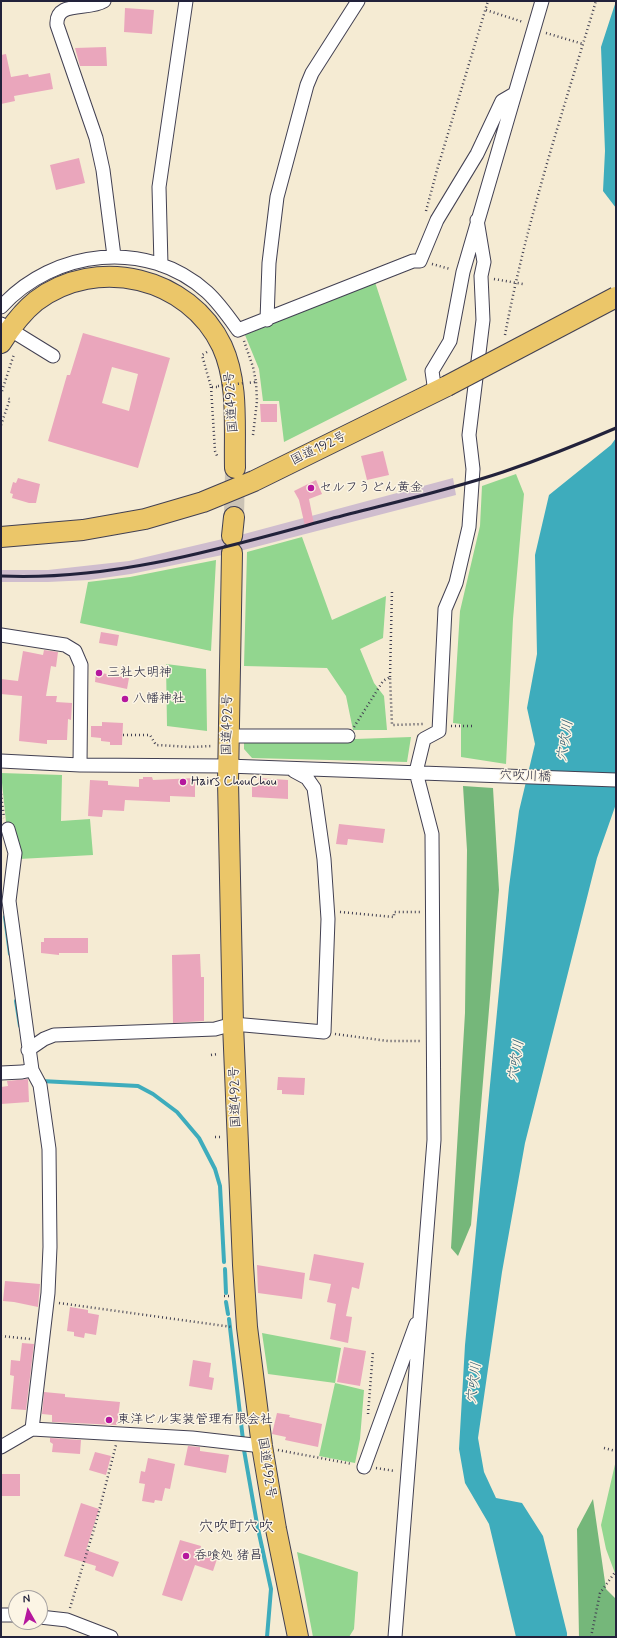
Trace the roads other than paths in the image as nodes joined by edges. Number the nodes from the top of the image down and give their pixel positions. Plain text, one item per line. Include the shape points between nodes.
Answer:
1 (104, 1) edge
2 (186, 1) edge
3 (358, 1) edge
4 (542, 1) edge
5 (514, 94) junction
6 (477, 220) junction
7 (114, 256) junction
8 (161, 265) junction
9 (616, 297) edge
10 (1, 307) edge
11 (267, 320) junction
12 (8, 333) edge
13 (53, 356) dead end
14 (441, 389) junction
15 (227, 465) tunnel mouth
16 (232, 535) tunnel mouth
17 (1, 537) edge
18 (1, 635) edge
19 (348, 736) road end
20 (222, 741) junction
21 (1, 761) edge
22 (80, 765) junction
23 (227, 766) junction
24 (291, 770) junction
25 (416, 772) junction
26 (616, 780) edge
27 (8, 829) road end
28 (233, 1024) junction
29 (28, 1050) junction
30 (32, 1070) junction
31 (1, 1073) edge
32 (421, 1311) junction
33 (32, 1429) junction
34 (1, 1447) edge
35 (267, 1447) junction
36 (364, 1467) road end
37 (48, 1618) edge
38 (111, 1637) edge
39 (298, 1637) edge
40 (395, 1637) edge

1 - 7 street via 88,6 69,7 60,10 56,16 96,138 103,170
2 - 8 street via 159,187
3 - 11 street via 307,84 277,197 269,263
4 - 5 street
5 - 6 street
5 - 11 street via 502,101 477,154 437,220 420,261 413,261
6 - 14 street via 462,272 450,341 432,371
6 - 25 street via 484,262 481,276 483,320 469,435 473,469 469,527 456,583 445,609 439,731 424,739
7 - 8 street
7 - 10 street via 77,261 48,271 28,283
8 - 11 street via 206,291 222,307 238,330
9 - 14 highway, 国道192号, bridge
12 - 13 street
12 - 15 highway, 国道492号 via 26,310 42,297 86,279 113,276 140,280 161,287 180,298 207,322 226,357 233,388
14 - 17 highway, 国道192号 via 254,481 203,502 145,519 98,528
16 - 20 highway, 国道492号
18 - 22 street via 65,645 75,651 81,665
19 - 20 street
20 - 23 highway, 国道492号
21 - 22 street, 穴吹川橋
22 - 23 street, 穴吹川橋
23 - 24 street, 穴吹川橋
23 - 28 highway, 国道492号
24 - 25 street, 穴吹川橋
24 - 28 street via 306,778 314,788 324,859 328,912 324,1032
25 - 26 street, 穴吹川橋
25 - 32 street via 432,834 433,912 434,1140
27 - 29 street via 15,853 9,901
28 - 29 street via 215,1029 54,1035 44,1038
28 - 35 highway, 国道492号 via 242,1265 247,1327
29 - 30 street
30 - 31 street
30 - 33 street via 40,1085 49,1148 50,1247
32 - 36 street
32 - 40 street
33 - 34 street
33 - 35 street via 192,1438
35 - 39 highway, 国道492号 via 276,1529
37 - 38 street via 67,1620

